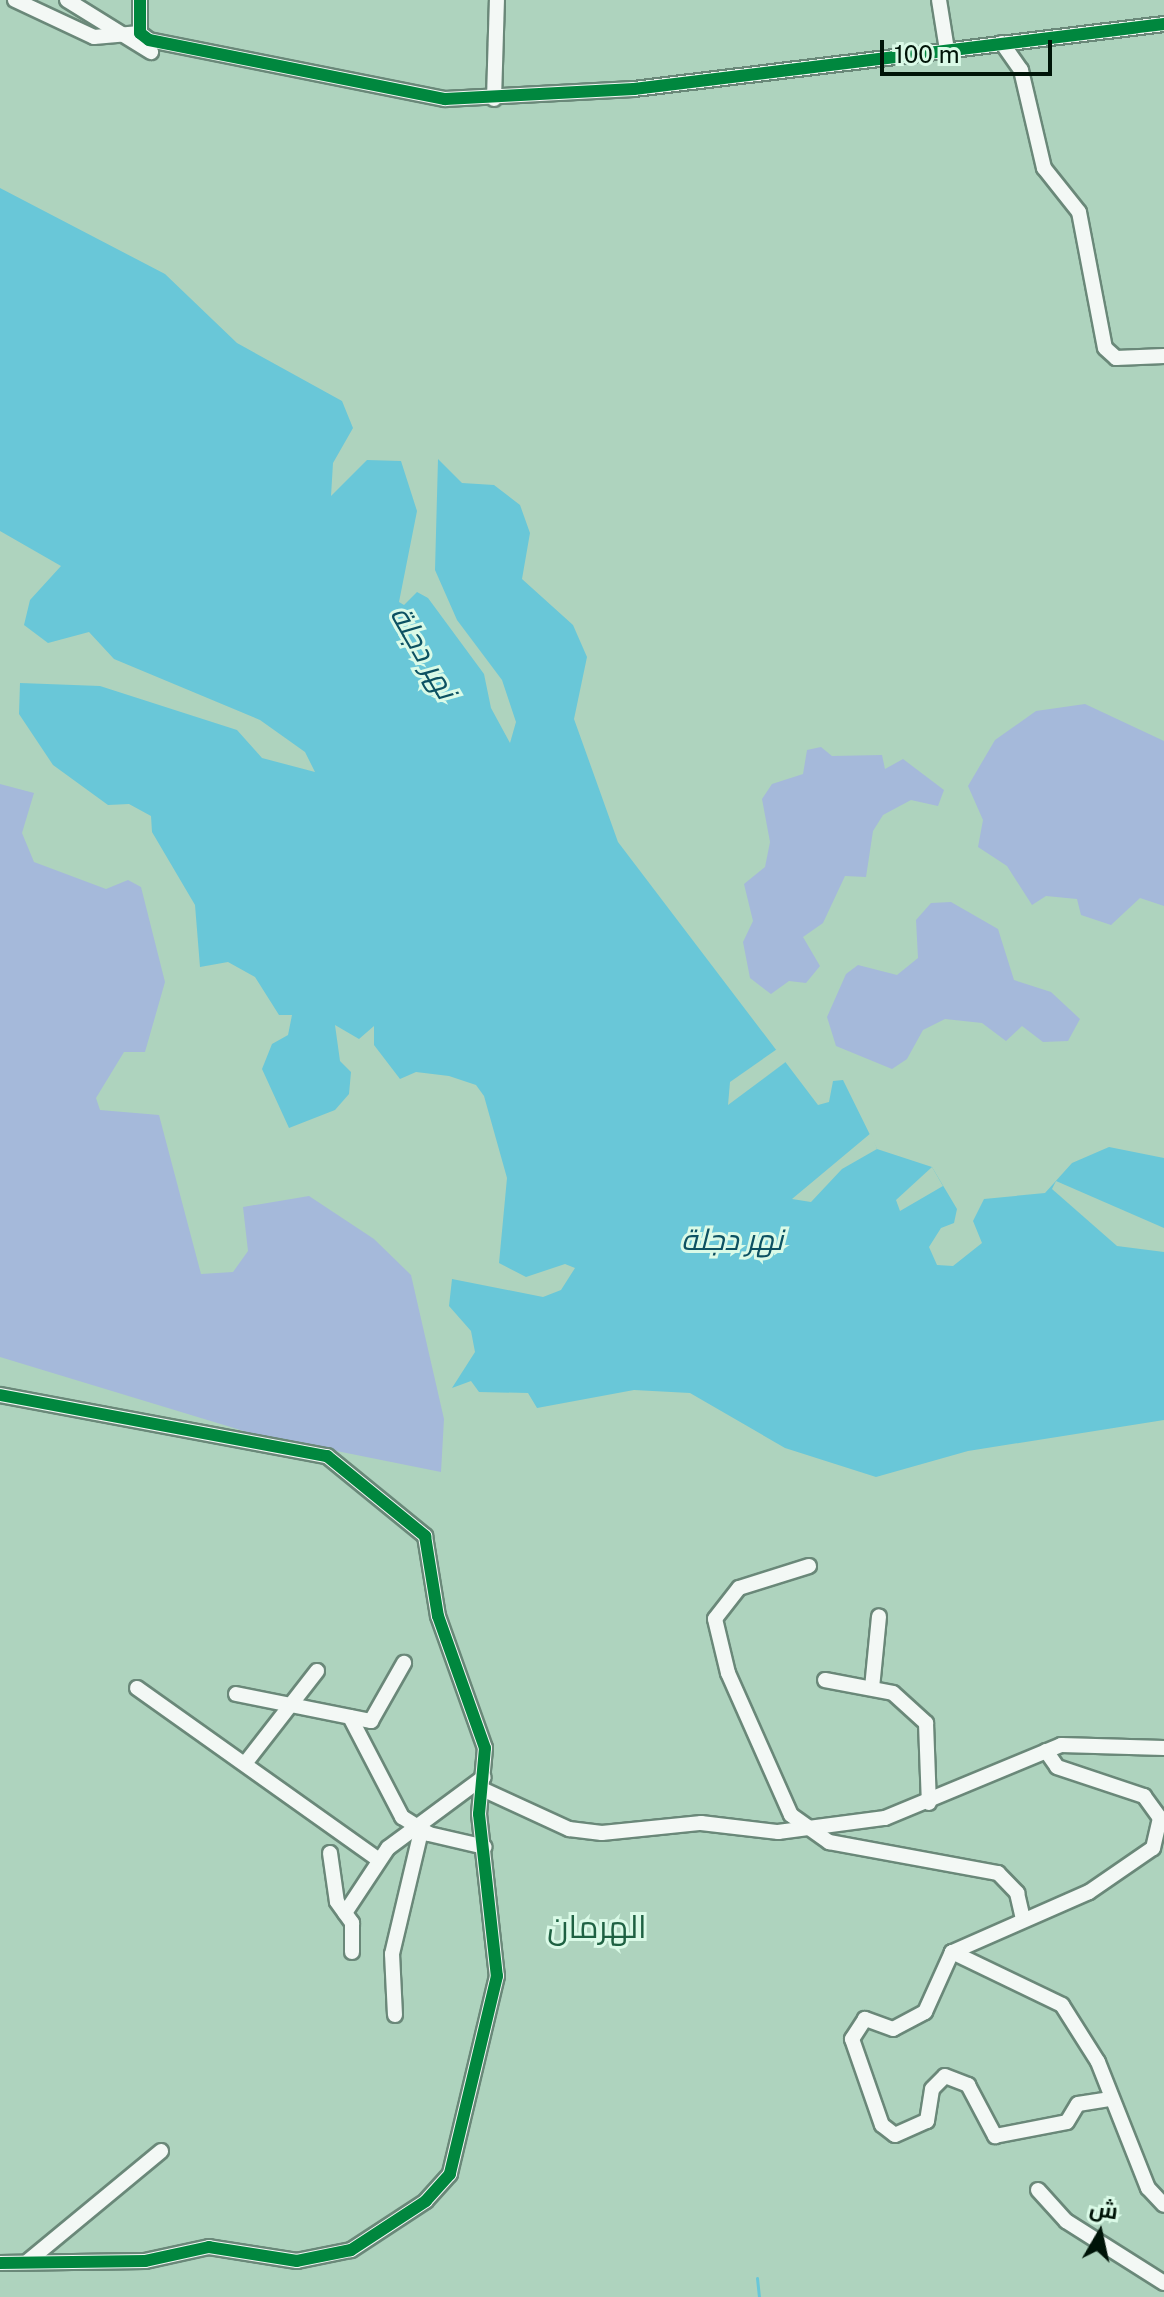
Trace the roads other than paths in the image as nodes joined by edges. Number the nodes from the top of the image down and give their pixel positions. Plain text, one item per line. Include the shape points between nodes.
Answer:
1 (15, 0) edge
2 (67, 0) edge
3 (140, 0) edge
4 (497, 0) edge
5 (939, 0) edge
6 (1164, 24) edge
7 (133, 34) junction
8 (1002, 43) junction
9 (947, 50) junction
10 (151, 52) dead end
11 (494, 99) junction
12 (1164, 356) edge
13 (0, 1395) edge
14 (809, 1566) dead end
15 (879, 1616) dead end
16 (404, 1663) dead end
17 (317, 1671) dead end
18 (825, 1680) dead end
19 (137, 1688) dead end
20 (872, 1688) junction
21 (236, 1694) dead end
22 (292, 1702) junction
23 (350, 1717) junction
24 (1164, 1748) edge
25 (1046, 1751) junction
26 (247, 1761) junction
27 (483, 1783) junction
28 (929, 1803) junction
29 (1159, 1804) edge
30 (417, 1828) junction
31 (801, 1828) junction
32 (485, 1847) junction
33 (330, 1853) dead end
34 (378, 1859) junction
35 (345, 1913) junction
36 (1023, 1918) junction
37 (352, 1952) dead end
38 (952, 1952) junction
39 (395, 2015) dead end
40 (1111, 2099) junction
41 (161, 2151) dead end
42 (1038, 2190) dead end
43 (1164, 2205) edge
44 (0, 2263) edge
45 (23, 2264) junction
46 (1164, 2283) edge

1 - 7 street via 94,37
2 - 7 street
3 - 7 street
4 - 11 street
5 - 9 street
6 - 8 street
7 - 10 street
7 - 11 street via 445,99
8 - 9 street
8 - 12 street via 1021,70 1044,168 1079,212 1105,348 1116,358
9 - 11 street via 634,89
13 - 27 street via 342,1462 429,1543 438,1616 483,1736
14 - 31 street via 739,1588 715,1619 728,1673
15 - 20 street
16 - 23 street via 374,1719
17 - 22 street
18 - 20 street
19 - 26 street
20 - 28 street via 893,1693 926,1723
21 - 22 street
22 - 23 street
22 - 26 street
23 - 30 street via 385,1793
24 - 25 street via 1097,1741
25 - 28 street
25 - 29 street via 1049,1764 1132,1787
26 - 34 street
27 - 30 street
27 - 31 street via 569,1829 602,1833 701,1823 756,1832
27 - 32 street
28 - 31 street via 861,1824
29 - 36 street via 1159,1832 1141,1861
30 - 32 street
30 - 34 street
30 - 39 street via 392,1954
31 - 36 street via 829,1842 990,1870 1008,1879
32 - 45 street via 494,2005 460,2151 436,2193 351,2250 325,2259 284,2261 209,2247 145,2261
33 - 35 street
34 - 35 street
35 - 37 street via 352,1923
36 - 38 street
38 - 40 street via 1062,2005 1091,2047
38 - 40 street via 925,2012 893,2029 870,2018 853,2029 885,2130 895,2135 923,2125 932,2089 945,2076 968,2085 995,2136 1067,2122 1078,2104
40 - 43 street via 1148,2188
41 - 45 street via 97,2198 50,2249
42 - 46 street via 1066,2221
44 - 45 street

